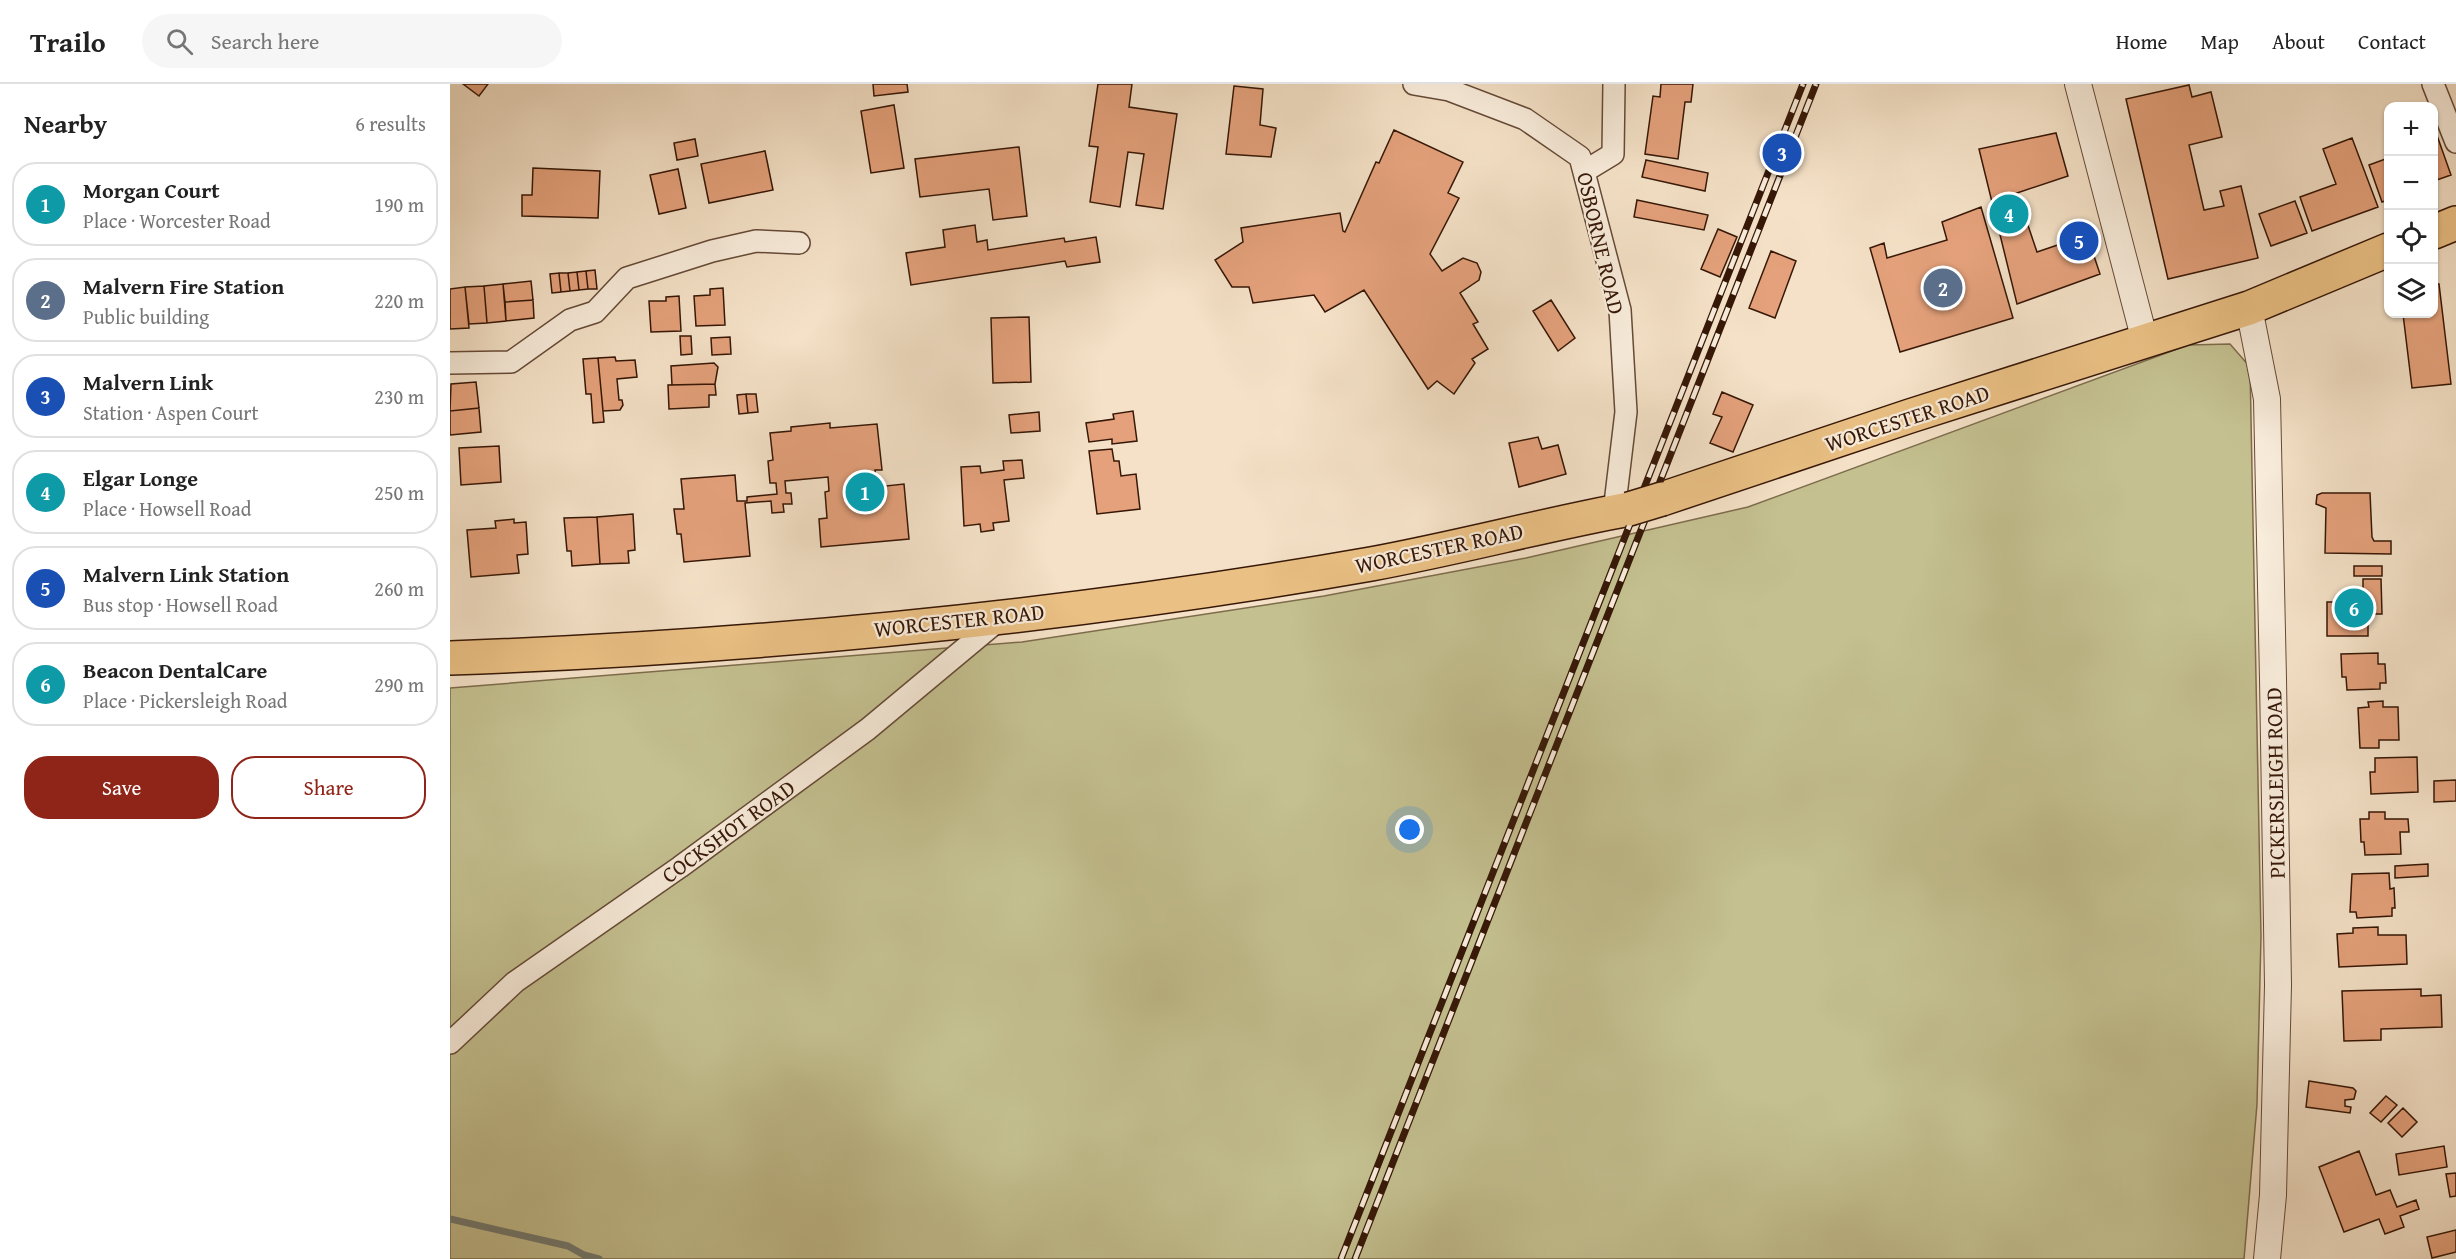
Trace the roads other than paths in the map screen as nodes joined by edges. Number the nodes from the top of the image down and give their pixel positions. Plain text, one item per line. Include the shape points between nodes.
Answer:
1 (1414, 84) edge
2 (1614, 84) edge
3 (2078, 84) edge
4 (2433, 84) edge
5 (2456, 142) edge
6 (1585, 171) junction
7 (2456, 223) edge
8 (2438, 230) edge
9 (799, 243) dead end
10 (2384, 252) edge
11 (2249, 308) junction
12 (2145, 341) junction
13 (450, 363) edge
14 (1622, 510) junction
15 (1004, 616) junction
16 (450, 658) edge
17 (450, 1043) edge
18 (2267, 1259) edge

1 - 6 street, OSBORNE ROAD via 1449,90 1525,119 1580,158
2 - 6 street via 1613,154
3 - 12 street
4 - 5 street
6 - 14 street, OSBORNE ROAD via 1620,310 1626,412
7 - 8 highway
9 - 13 street via 756,241 627,278 595,312 570,320 511,362
10 - 11 highway, WORCESTER ROAD
11 - 12 highway, WORCESTER ROAD
11 - 18 street, PICKERSLEIGH ROAD via 2267,399 2274,691 2278,986 2273,1195
12 - 14 highway, WORCESTER ROAD, bridge
14 - 15 highway, WORCESTER ROAD via 1363,565
15 - 16 highway, WORCESTER ROAD via 544,655
15 - 17 street, COCKSHOT ROAD via 868,729 631,903 515,982

